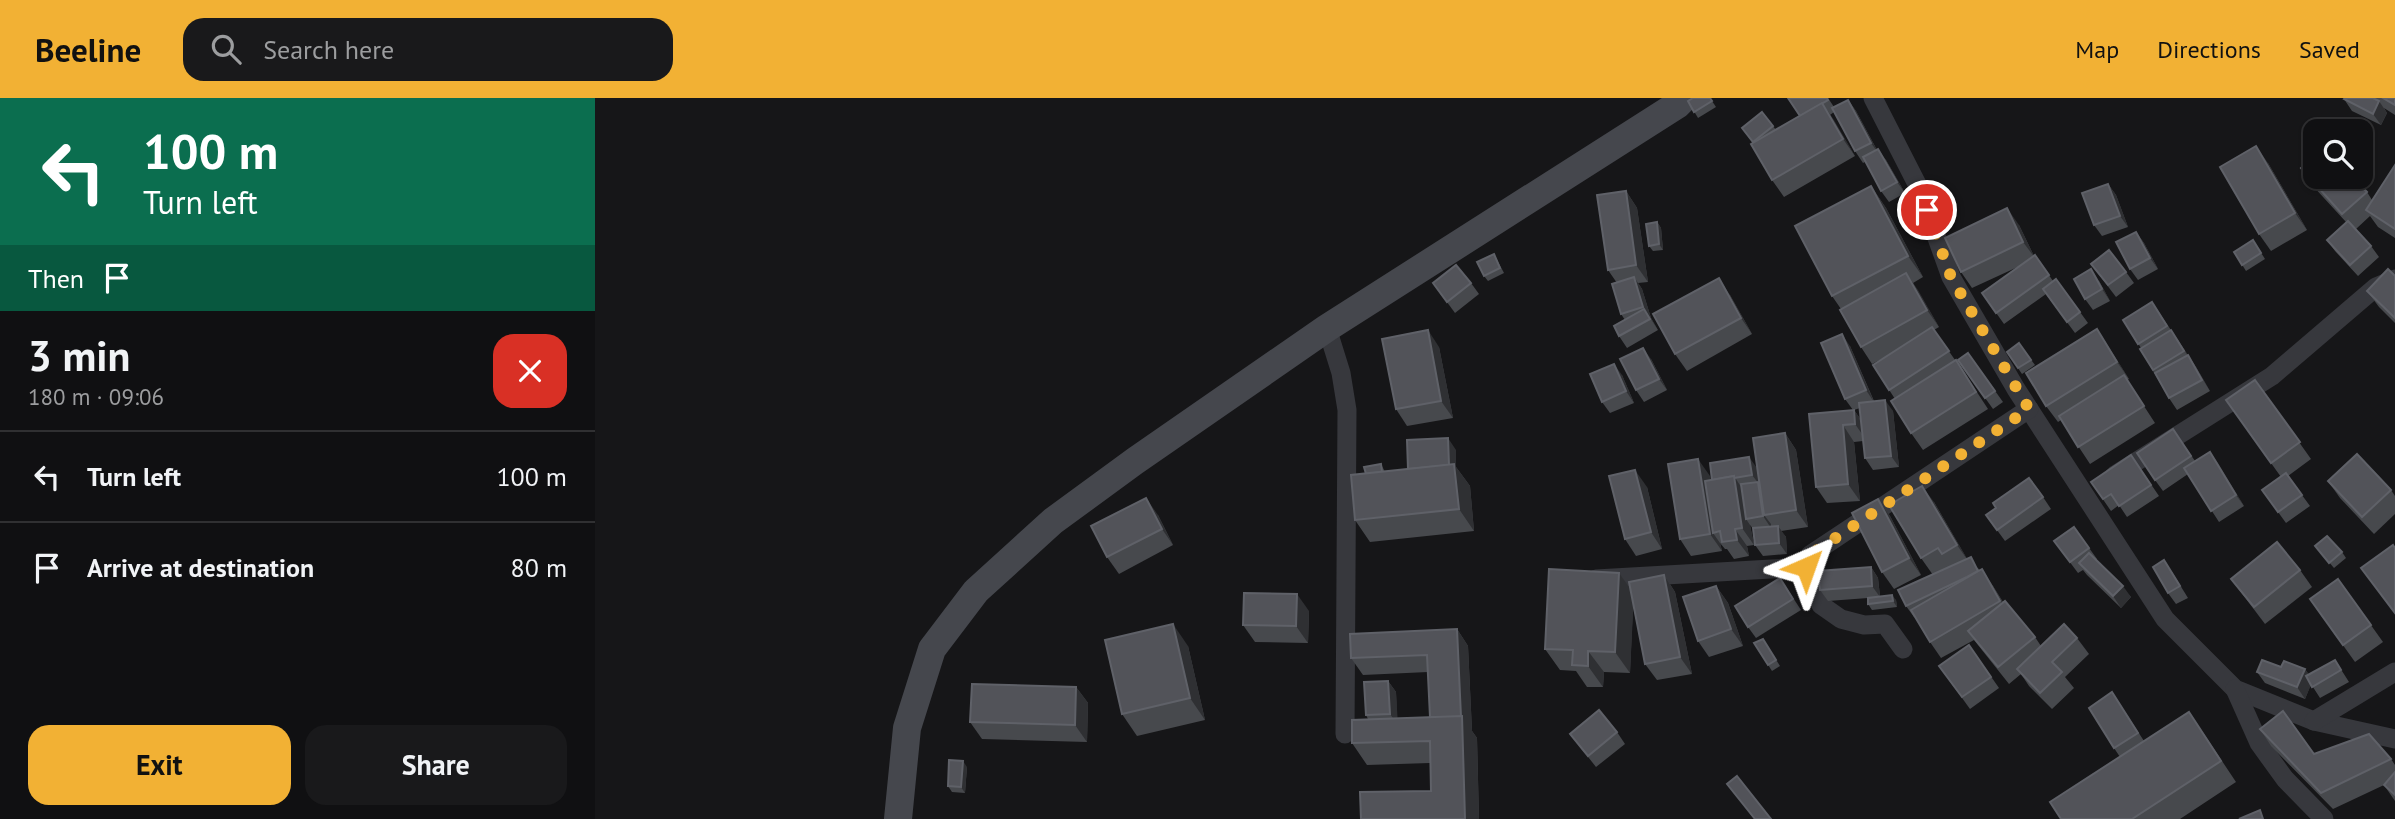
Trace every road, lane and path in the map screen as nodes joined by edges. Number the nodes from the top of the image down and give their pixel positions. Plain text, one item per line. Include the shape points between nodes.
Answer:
1 (1684, 98) edge
2 (1873, 98) edge
3 (2395, 279) edge
4 (1327, 328) junction
5 (2029, 409) junction
6 (2084, 494) junction
7 (1806, 567) junction
8 (1578, 580) edge
9 (1903, 649) dead end
10 (2395, 672) edge
11 (2235, 688) junction
12 (2314, 721) junction
13 (1345, 734) dead end
14 (2395, 739) edge
15 (898, 819) edge
16 (2324, 819) edge

1 - 4 street
2 - 5 street via 1919,188 1951,277
3 - 6 street via 2377,287 2272,376
4 - 13 street via 1347,410
4 - 15 street via 1053,521 976,591 932,649 907,728
5 - 6 street
5 - 7 street via 1810,555
6 - 11 street via 2165,619
7 - 8 street
7 - 9 street via 1821,605 1841,619 1885,624
10 - 12 street
11 - 12 street
11 - 16 street via 2259,743 2285,779
12 - 14 street

